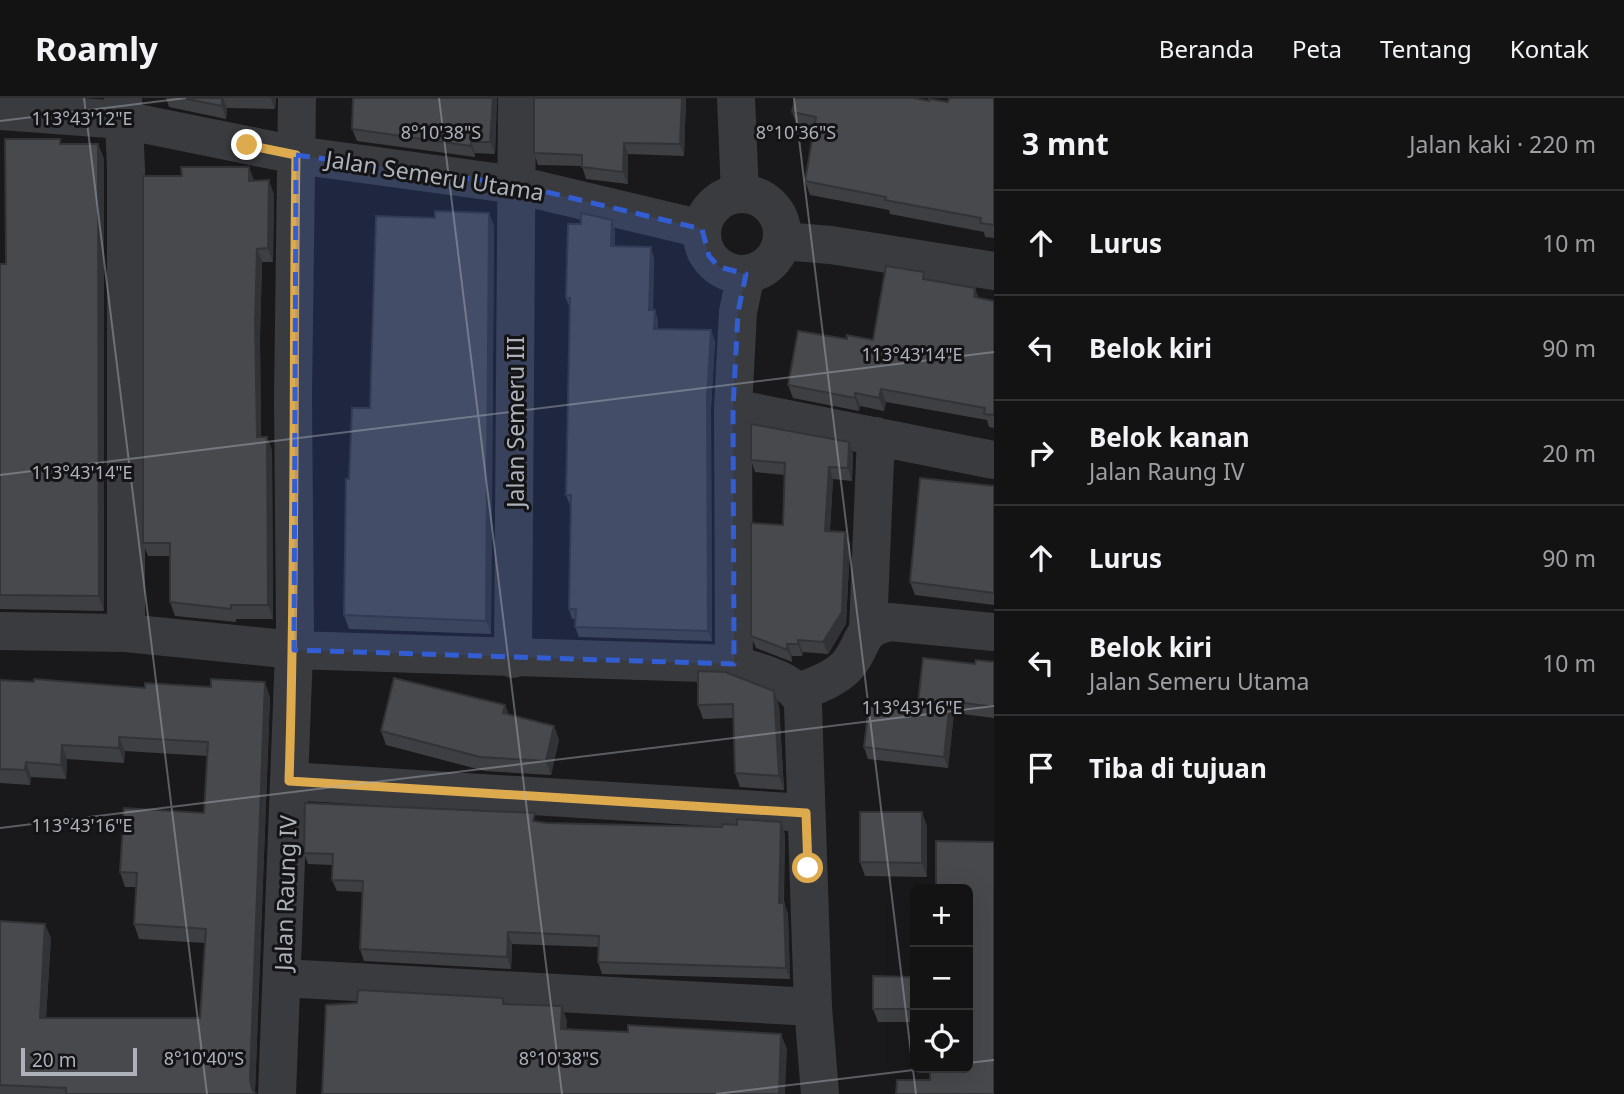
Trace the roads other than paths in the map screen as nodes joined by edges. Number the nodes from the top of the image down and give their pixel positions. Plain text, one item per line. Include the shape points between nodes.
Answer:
1 (297, 98) edge
2 (517, 98) edge
3 (736, 98) edge
4 (123, 109) edge
5 (0, 111) edge
6 (296, 155) junction
7 (517, 185) junction
8 (740, 193) junction
9 (702, 229) junction
10 (782, 241) junction
11 (994, 271) edge
12 (746, 274) junction
13 (733, 408) junction
14 (876, 436) junction
15 (994, 460) edge
16 (868, 629) junction
17 (0, 631) edge
18 (994, 632) edge
19 (125, 633) junction
20 (294, 650) junction
21 (513, 659) junction
22 (734, 664) junction
23 (797, 693) junction
24 (289, 781) junction
25 (806, 813) junction
26 (282, 978) junction
27 (813, 1007) junction
28 (277, 1094) edge
29 (820, 1094) edge

1 - 6 street, Jalan Raung IV
2 - 7 street, Jalan Semeru III
3 - 8 street
4 - 5 street, Jalan Semeru Utama
4 - 6 street, Jalan Semeru Utama
4 - 19 street
6 - 7 street, Jalan Semeru Utama
6 - 20 street, Jalan Raung IV
7 - 9 street, Jalan Semeru Utama
7 - 21 street, Jalan Semeru III
8 - 9 street via 714,204
8 - 10 street via 758,196 773,207 781,223
9 - 12 street via 703,243 714,261 732,273
10 - 11 street
10 - 12 street via 773,260
12 - 13 street via 738,312
13 - 14 street
13 - 22 street
14 - 15 street
14 - 16 street
16 - 18 street via 890,622
16 - 23 street via 846,666
17 - 19 street
19 - 20 street
20 - 21 street
20 - 24 street, Jalan Raung IV
21 - 22 street
22 - 23 street via 783,682
23 - 25 street via 803,706
24 - 25 street
24 - 26 street, Jalan Raung IV
25 - 27 street
26 - 27 street
26 - 28 street, Jalan Raung IV
27 - 29 street

